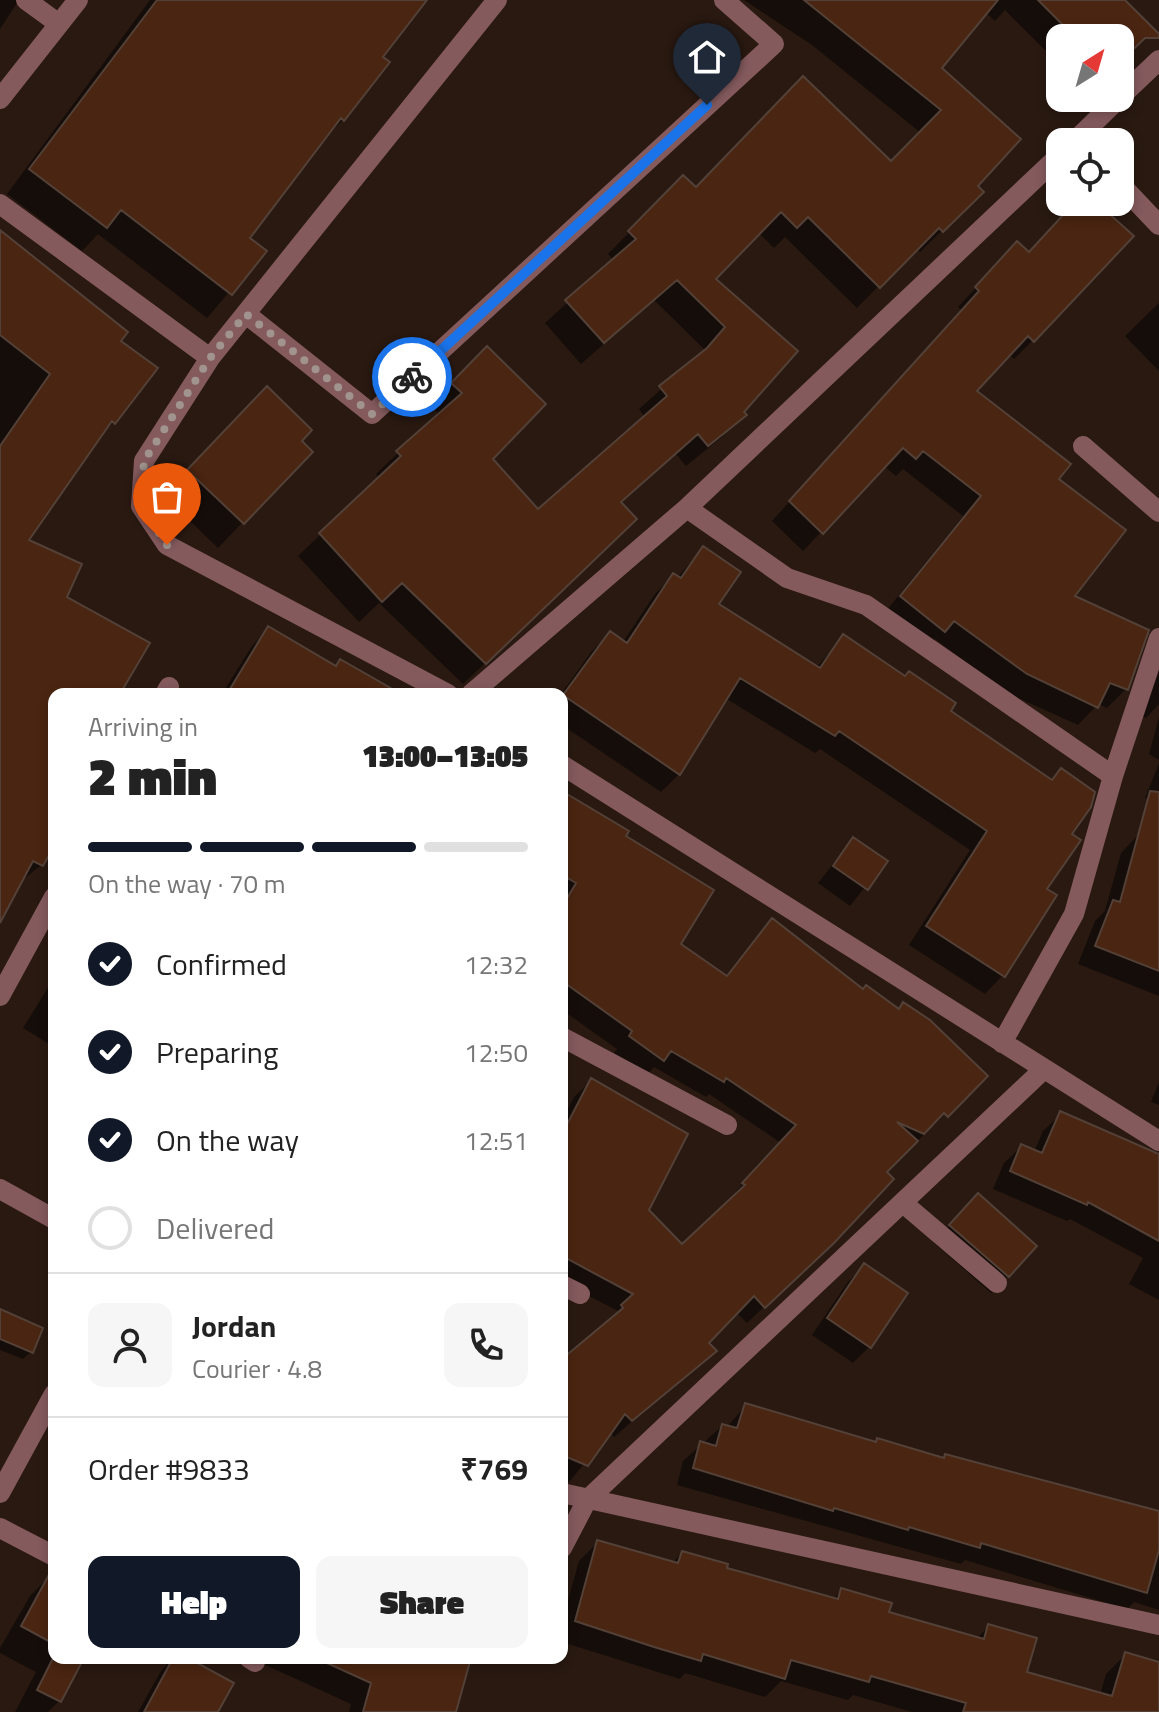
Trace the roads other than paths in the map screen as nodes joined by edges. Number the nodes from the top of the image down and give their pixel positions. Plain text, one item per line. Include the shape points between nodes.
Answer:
1 (26, 0) edge
2 (78, 0) edge
3 (497, 0) edge
4 (724, 0) edge
5 (59, 24) junction
6 (1159, 60) edge
7 (8, 74) edge
8 (1134, 84) edge
9 (0, 99) edge
10 (1106, 112) edge
11 (1090, 128) edge
12 (1046, 168) edge
13 (1134, 199) edge
14 (0, 204) edge
15 (1159, 225) edge
16 (246, 314) junction
17 (210, 358) junction
18 (1083, 446) dead end
19 (687, 508) junction
20 (1159, 512) edge
21 (1159, 638) edge
22 (437, 688) edge
23 (478, 688) edge
24 (568, 769) edge
25 (1113, 776) junction
26 (48, 908) edge
27 (0, 994) edge
28 (568, 1040) edge
29 (1002, 1043) junction
30 (1044, 1069) junction
31 (727, 1125) dead end
32 (1159, 1141) edge
33 (0, 1189) edge
34 (903, 1203) junction
35 (48, 1216) edge
36 (997, 1283) dead end
37 (48, 1405) edge
38 (0, 1493) edge
39 (568, 1495) edge
40 (587, 1500) junction
41 (0, 1528) edge
42 (568, 1536) edge
43 (48, 1553) edge
44 (1159, 1625) edge

1 - 5 street
2 - 5 street
3 - 16 street
4 - 16 street via 774,44 372,414
5 - 7 street
6 - 8 street
7 - 9 street
10 - 11 street
12 - 19 street
13 - 15 street
14 - 17 street
16 - 17 street
17 - 22 street via 144,461 141,506 167,545
18 - 20 street
19 - 23 street
19 - 25 street via 787,578 866,605
21 - 25 street
24 - 29 street
25 - 29 street via 1074,914
26 - 27 street
28 - 31 street
29 - 30 street
30 - 32 street
30 - 34 street
33 - 35 street
34 - 36 street
34 - 40 street
37 - 38 street
39 - 40 street
40 - 42 street
40 - 44 street
41 - 43 street

